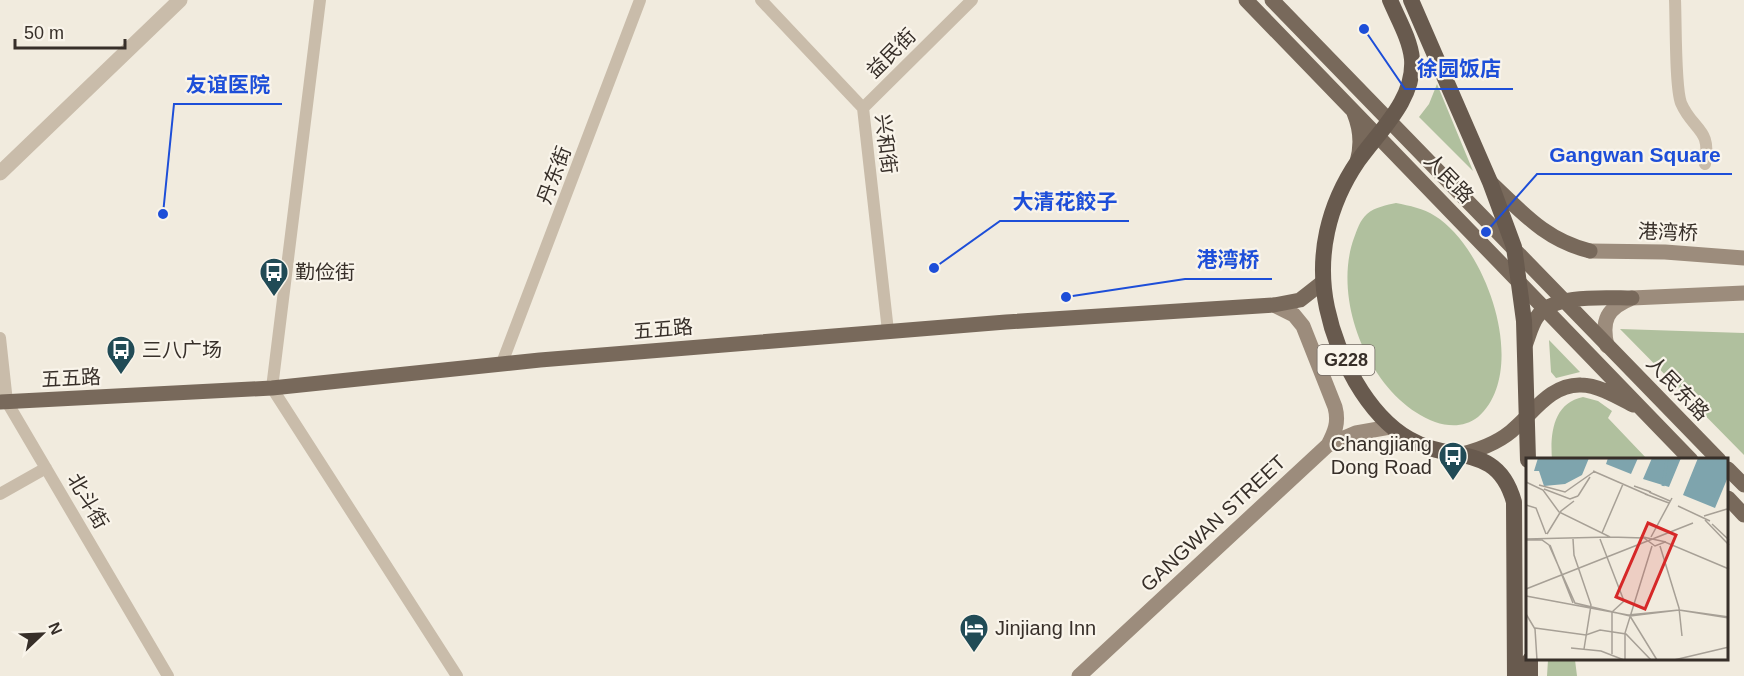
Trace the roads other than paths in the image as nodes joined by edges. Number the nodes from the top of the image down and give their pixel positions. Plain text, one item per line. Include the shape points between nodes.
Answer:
1 (180, 0) edge
2 (320, 0) edge
3 (640, 0) edge
4 (760, 0) edge
5 (972, 0) edge
6 (1246, 0) edge
7 (1272, 0) edge
8 (1390, 0) edge
9 (1411, 0) edge
10 (1675, 0) edge
11 (1352, 107) junction
12 (863, 108) junction
13 (1389, 119) junction
14 (1378, 134) junction
15 (1357, 163) junction
16 (1705, 164) dead end
17 (0, 173) edge
18 (1490, 182) junction
19 (1514, 247) junction
20 (1744, 258) edge
21 (1520, 281) junction
22 (1323, 282) junction
23 (1744, 293) edge
24 (1632, 298) junction
25 (1565, 302) junction
26 (1274, 305) junction
27 (1545, 308) junction
28 (888, 331) junction
29 (0, 338) edge
30 (1525, 346) junction
31 (1608, 346) junction
32 (502, 363) junction
33 (272, 388) junction
34 (4, 402) edge
35 (1646, 412) junction
36 (1528, 414) junction
37 (1390, 427) junction
38 (1328, 446) junction
39 (1462, 454) junction
40 (1528, 458) edge
41 (1689, 458) edge
42 (1717, 458) edge
43 (46, 468) junction
44 (1729, 470) edge
45 (1744, 485) edge
46 (0, 494) edge
47 (1729, 499) edge
48 (1744, 515) edge
49 (168, 676) edge
50 (457, 676) edge
51 (1079, 676) edge
52 (1515, 676) edge

1 - 17 street
2 - 33 street
3 - 32 street, 丹东街
4 - 12 street, 兴和街
5 - 12 street, 益民街
6 - 11 main road, 人民路
7 - 13 main road, 人民路
8 - 13 highway, G228 via 1412,59 1404,97
9 - 18 highway
10 - 16 street via 1680,100 1688,117 1704,133 1708,149
11 - 14 main road, 人民路
11 - 15 main road via 1360,134
12 - 28 street, 兴和街
13 - 14 highway, G228
13 - 19 main road, 人民路
14 - 15 highway, G228
14 - 21 main road, 人民路
15 - 22 highway, G228 via 1330,217 1323,252
18 - 19 highway
18 - 20 main road, 港湾桥 via 1546,234 1569,246 1590,251
19 - 21 highway
19 - 25 main road, 人民路
21 - 27 main road, 人民路
21 - 30 highway
22 - 26 main road, 五五路 via 1300,300
22 - 37 highway, G228 via 1338,344 1353,376
23 - 24 main road
24 - 25 main road
24 - 31 main road via 1617,304 1605,318 1603,330
25 - 27 main road
25 - 31 main road, 人民路
26 - 28 main road, 五五路
26 - 38 main road via 1294,315 1303,326 1335,407 1338,418
27 - 30 main road via 1537,316
27 - 35 main road, 人民路
28 - 32 main road, 五五路
29 - 34 street, 北斗街
30 - 36 highway
31 - 42 main road, 人民东路
32 - 33 main road, 五五路
33 - 34 main road, 五五路
33 - 50 street
34 - 43 street, 北斗街
35 - 36 main road via 1581,384 1546,397
35 - 41 main road, 人民路
36 - 39 main road via 1499,440
36 - 40 highway
37 - 38 main road, GANGWAN STREET via 1356,433
37 - 39 highway, G228 via 1411,441
38 - 51 main road, GANGWAN STREET
39 - 52 highway, G228 via 1478,457 1501,475 1514,502
43 - 46 street
43 - 49 street, 北斗街
44 - 45 main road
47 - 48 main road

